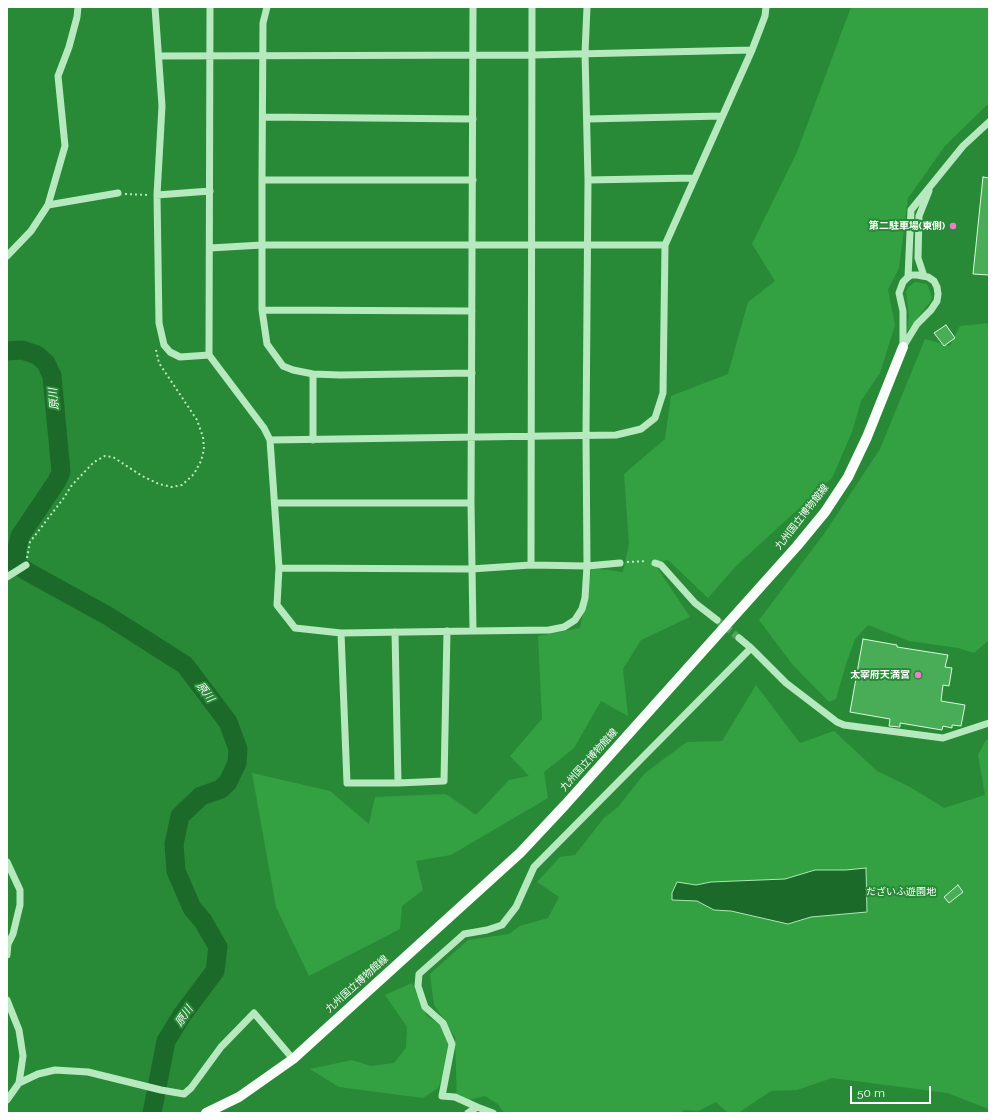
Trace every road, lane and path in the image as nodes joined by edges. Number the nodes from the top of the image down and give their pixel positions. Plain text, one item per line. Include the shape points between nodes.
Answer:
1 (78, 7) edge
2 (155, 7) edge
3 (210, 7) edge
4 (267, 7) edge
5 (473, 7) edge
6 (532, 7) edge
7 (587, 7) edge
8 (766, 7) edge
9 (752, 50) junction
10 (585, 53) junction
11 (472, 55) junction
12 (532, 55) junction
13 (159, 56) junction
14 (210, 56) junction
15 (262, 56) junction
16 (722, 116) junction
17 (263, 117) junction
18 (473, 119) junction
19 (587, 119) junction
20 (989, 122) edge
21 (694, 178) junction
22 (262, 180) junction
23 (473, 180) junction
24 (588, 180) junction
25 (931, 185) junction
26 (210, 191) junction
27 (118, 193) joint
28 (157, 195) junction
29 (48, 205) junction
30 (262, 245) junction
31 (472, 245) junction
32 (533, 245) junction
33 (665, 245) junction
34 (587, 246) junction
35 (210, 248) junction
36 (7, 256) edge
37 (924, 276) junction
38 (908, 277) junction
39 (262, 310) junction
40 (472, 311) junction
41 (156, 344) dead end
42 (903, 347) junction
43 (209, 355) junction
44 (472, 373) junction
45 (313, 374) junction
46 (586, 435) junction
47 (531, 436) junction
48 (472, 438) junction
49 (270, 440) junction
50 (313, 440) junction
51 (275, 503) junction
52 (471, 503) junction
53 (620, 563) joint
54 (655, 563) joint
55 (26, 565) joint
56 (531, 565) junction
57 (587, 566) junction
58 (279, 568) junction
59 (471, 568) junction
60 (7, 577) edge
61 (717, 620) tunnel mouth
62 (447, 631) junction
63 (473, 631) junction
64 (395, 632) junction
65 (341, 633) junction
66 (739, 638) tunnel mouth
67 (751, 648) junction
68 (989, 723) edge
69 (398, 783) junction
70 (7, 862) edge
71 (7, 955) edge
72 (7, 1000) edge
73 (293, 1059) junction
74 (19, 1083) junction
75 (7, 1100) edge
76 (477, 1107) junction
77 (206, 1113) edge
78 (468, 1113) edge
79 (493, 1113) edge

1 - 29 street via 78,17 58,76 65,146
2 - 13 street
3 - 14 street
4 - 15 street via 263,23
5 - 11 street
6 - 12 street
7 - 10 street
8 - 9 street via 766,16
9 - 10 street
9 - 16 street
10 - 12 street
10 - 19 street
11 - 12 street
11 - 15 street
11 - 18 street
12 - 32 street
13 - 14 street
13 - 28 street via 162,106
14 - 15 street
14 - 26 street
15 - 17 street
16 - 19 street
16 - 21 street
17 - 18 street
17 - 22 street
18 - 23 street
19 - 24 street
20 - 25 street via 963,146
21 - 24 street
21 - 33 street
22 - 23 street
22 - 30 street
23 - 31 street
24 - 34 street
25 - 37 street via 919,216 918,258
25 - 38 street via 910,214
26 - 28 street
26 - 35 street
27 - 28 path
27 - 29 street
28 - 43 street via 159,323 164,344 170,352 180,357
29 - 36 street via 31,231
30 - 31 street
30 - 35 street
30 - 39 street
31 - 32 street
31 - 40 street
32 - 34 street
32 - 47 street
33 - 34 street
33 - 46 street via 663,392 655,418 641,429 616,435
34 - 46 street
35 - 43 street
37 - 38 street
37 - 42 street via 937,287 937,301 917,324
38 - 42 street via 899,293 903,311
39 - 40 street
39 - 45 street via 267,344 283,366
40 - 44 street
41 - 55 path via 159,363 197,420 203,438 201,461 194,474 182,484 172,487 142,476 113,456 104,456 94,462 72,485 30,542
42 - 73 main road, 九州国立博物館線 via 868,437 848,477 825,512 797,546 520,853
43 - 49 street via 264,428
44 - 45 street
44 - 48 street
45 - 50 street
46 - 47 street
46 - 57 street
47 - 48 street
47 - 56 street
48 - 50 street
48 - 52 street
49 - 50 street
49 - 51 street
51 - 52 street
51 - 58 street
52 - 59 street
53 - 54 path via 648,560
53 - 57 street
54 - 61 street via 661,564 695,604
55 - 60 street
56 - 57 street
56 - 59 street
57 - 63 street via 582,609 575,620 564,627 549,630
58 - 59 street
58 - 65 street via 277,605 295,628
59 - 63 street
62 - 63 street
62 - 64 street
62 - 69 street via 444,781
64 - 65 street
64 - 69 street
65 - 69 street via 347,783
66 - 67 street
67 - 68 street via 786,683 844,725 943,738
67 - 76 street via 534,867 516,907 502,925 464,934 419,974 418,986 425,1007 444,1023 452,1044 442,1096 455,1097
70 - 71 street via 20,890 20,905
72 - 74 street via 19,1030 23,1056
73 - 74 street via 254,1013 221,1047 184,1094 88,1072 55,1070 38,1074
73 - 77 main road, 九州国立博物館線 via 239,1097
74 - 75 street
76 - 78 street
76 - 79 street

